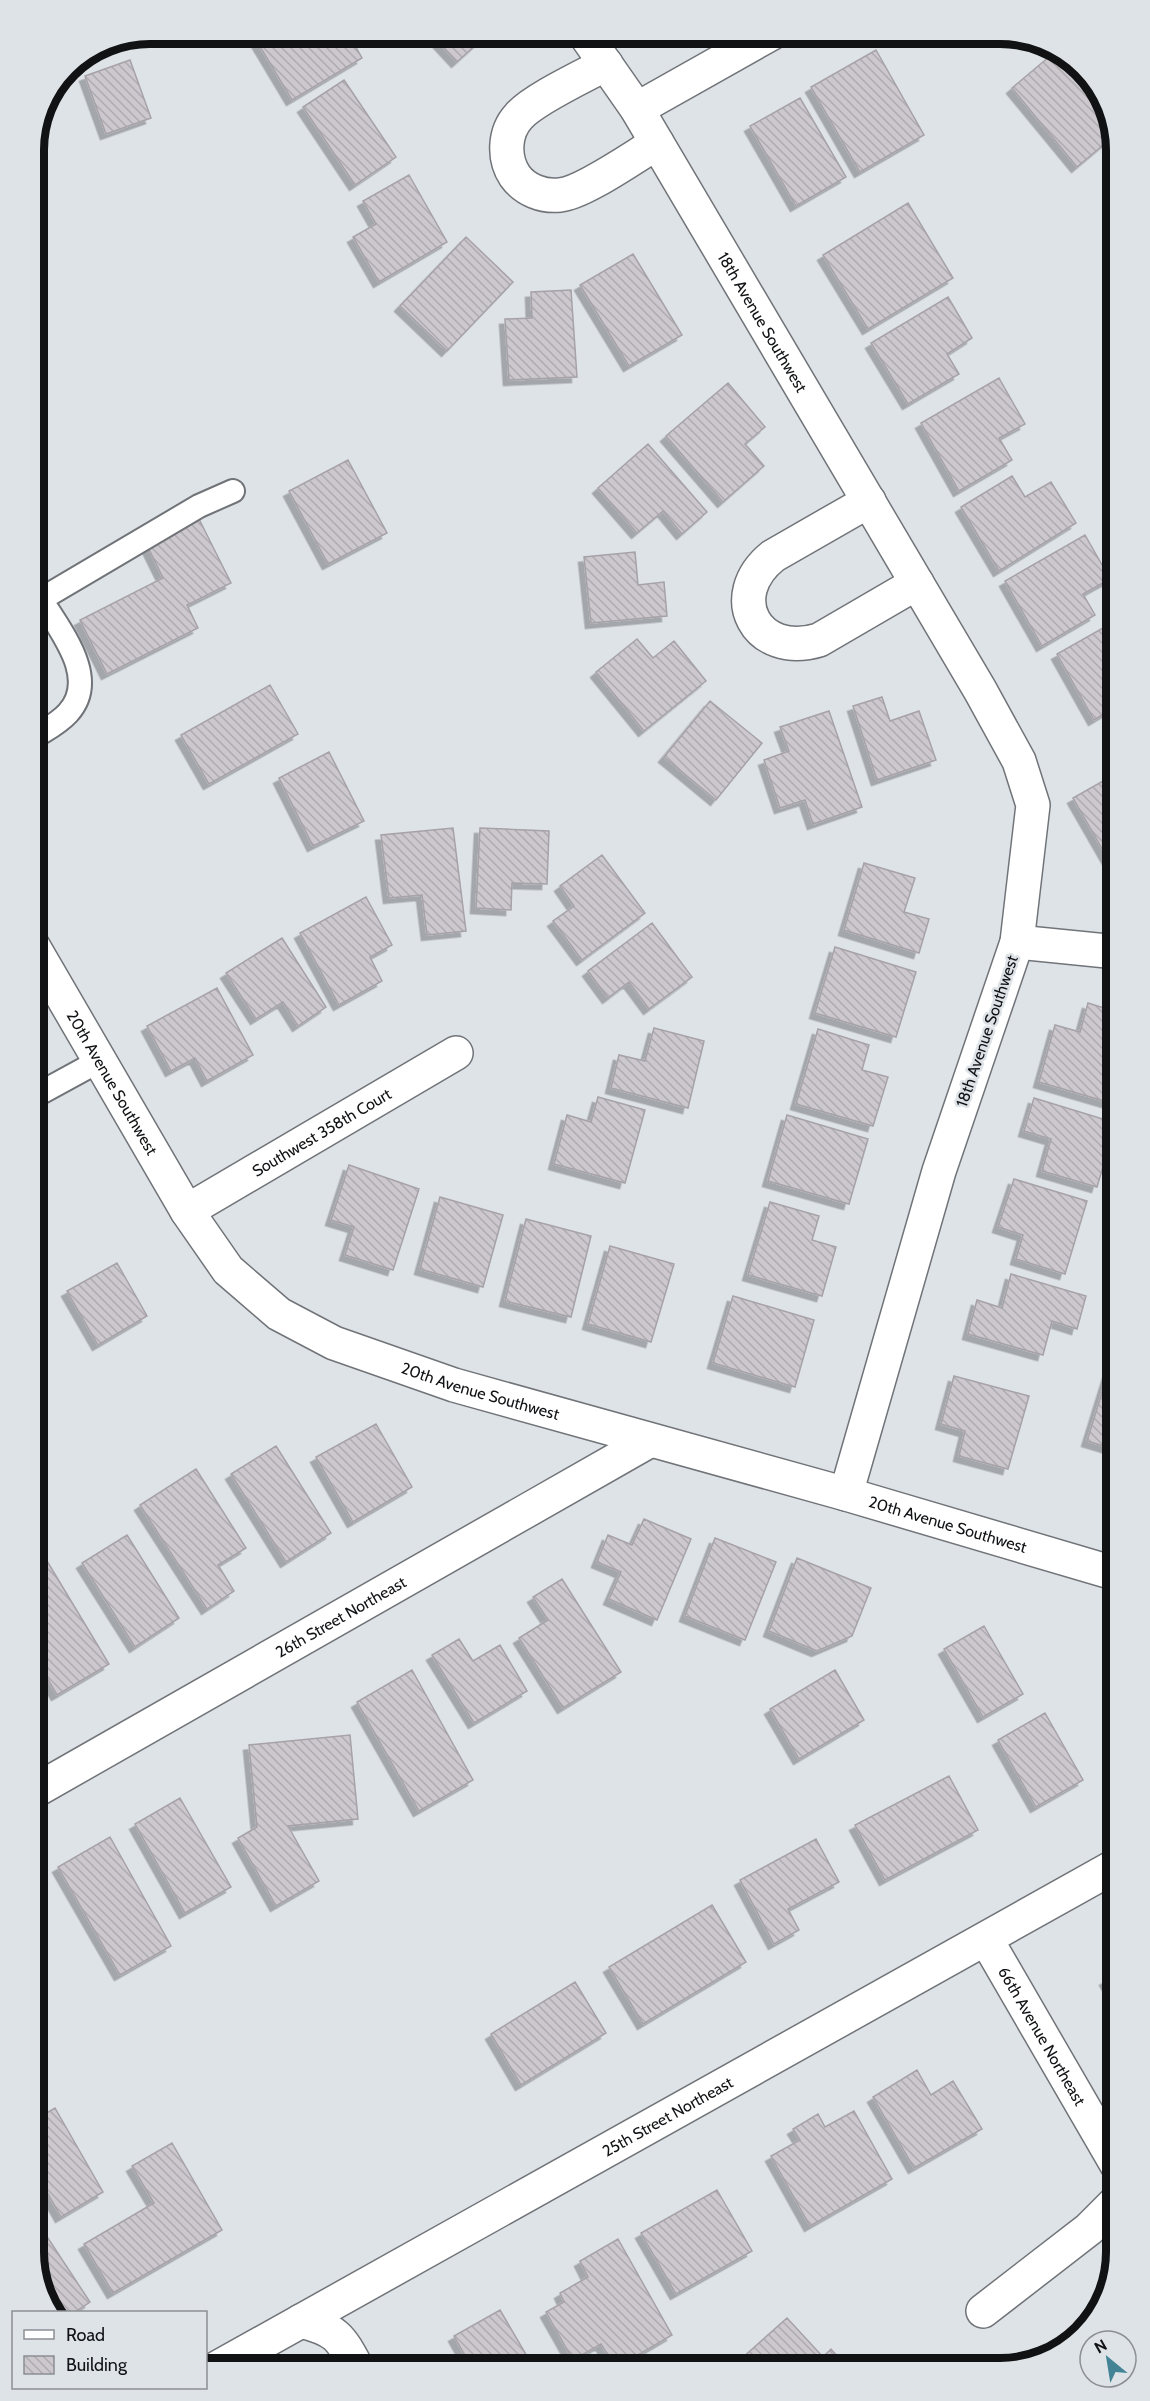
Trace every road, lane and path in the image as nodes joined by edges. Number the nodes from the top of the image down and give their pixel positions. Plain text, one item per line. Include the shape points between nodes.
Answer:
1 (592, 44) edge
2 (753, 44) edge
3 (606, 64) junction
4 (637, 110) junction
5 (657, 143) junction
6 (233, 491) dead end
7 (869, 501) junction
8 (917, 583) junction
9 (44, 597) edge
10 (44, 611) edge
11 (44, 730) edge
12 (1017, 942) junction
13 (1106, 951) edge
14 (44, 965) edge
15 (456, 1053) dead end
16 (99, 1060) junction
17 (44, 1091) edge
18 (186, 1211) junction
19 (649, 1441) junction
20 (846, 1494) junction
21 (1106, 1571) edge
22 (44, 1786) edge
23 (1106, 1871) edge
24 (986, 1939) junction
25 (1106, 2146) edge
26 (1106, 2212) edge
27 (983, 2311) dead end
28 (301, 2321) junction
29 (236, 2357) edge
30 (352, 2357) edge

1 - 3 street, 18th Avenue Southwest
2 - 4 street
3 - 4 street, 18th Avenue Southwest
3 - 5 street via 518,116 507,147 508,163 516,178 544,195 561,195 577,190
4 - 5 street, 18th Avenue Southwest
5 - 7 street, 18th Avenue Southwest
6 - 9 lane via 199,506
7 - 8 street, 18th Avenue Southwest
7 - 8 street via 760,566 748,597 758,628 786,645 803,645 819,640
8 - 12 street, 18th Avenue Southwest via 1019,760 1033,805
10 - 11 lane via 71,651 80,674 80,690 66,715
12 - 13 street
12 - 20 street, 18th Avenue Southwest via 939,1171
14 - 16 street, 20th Avenue Southwest
15 - 18 street, Southwest 358th Court
16 - 17 lane
16 - 18 street, 20th Avenue Southwest
18 - 19 street, 20th Avenue Southwest via 228,1269 279,1314 334,1343 454,1385
19 - 20 street, 20th Avenue Southwest
19 - 22 street, 26th Street Northeast
20 - 21 street, 20th Avenue Southwest
23 - 24 street, 25th Street Northeast
24 - 25 street, 66th Avenue Northeast
24 - 28 street, 25th Street Northeast
26 - 27 street via 1082,2235
28 - 29 street, 25th Street Northeast
28 - 30 street via 326,2327 344,2342

